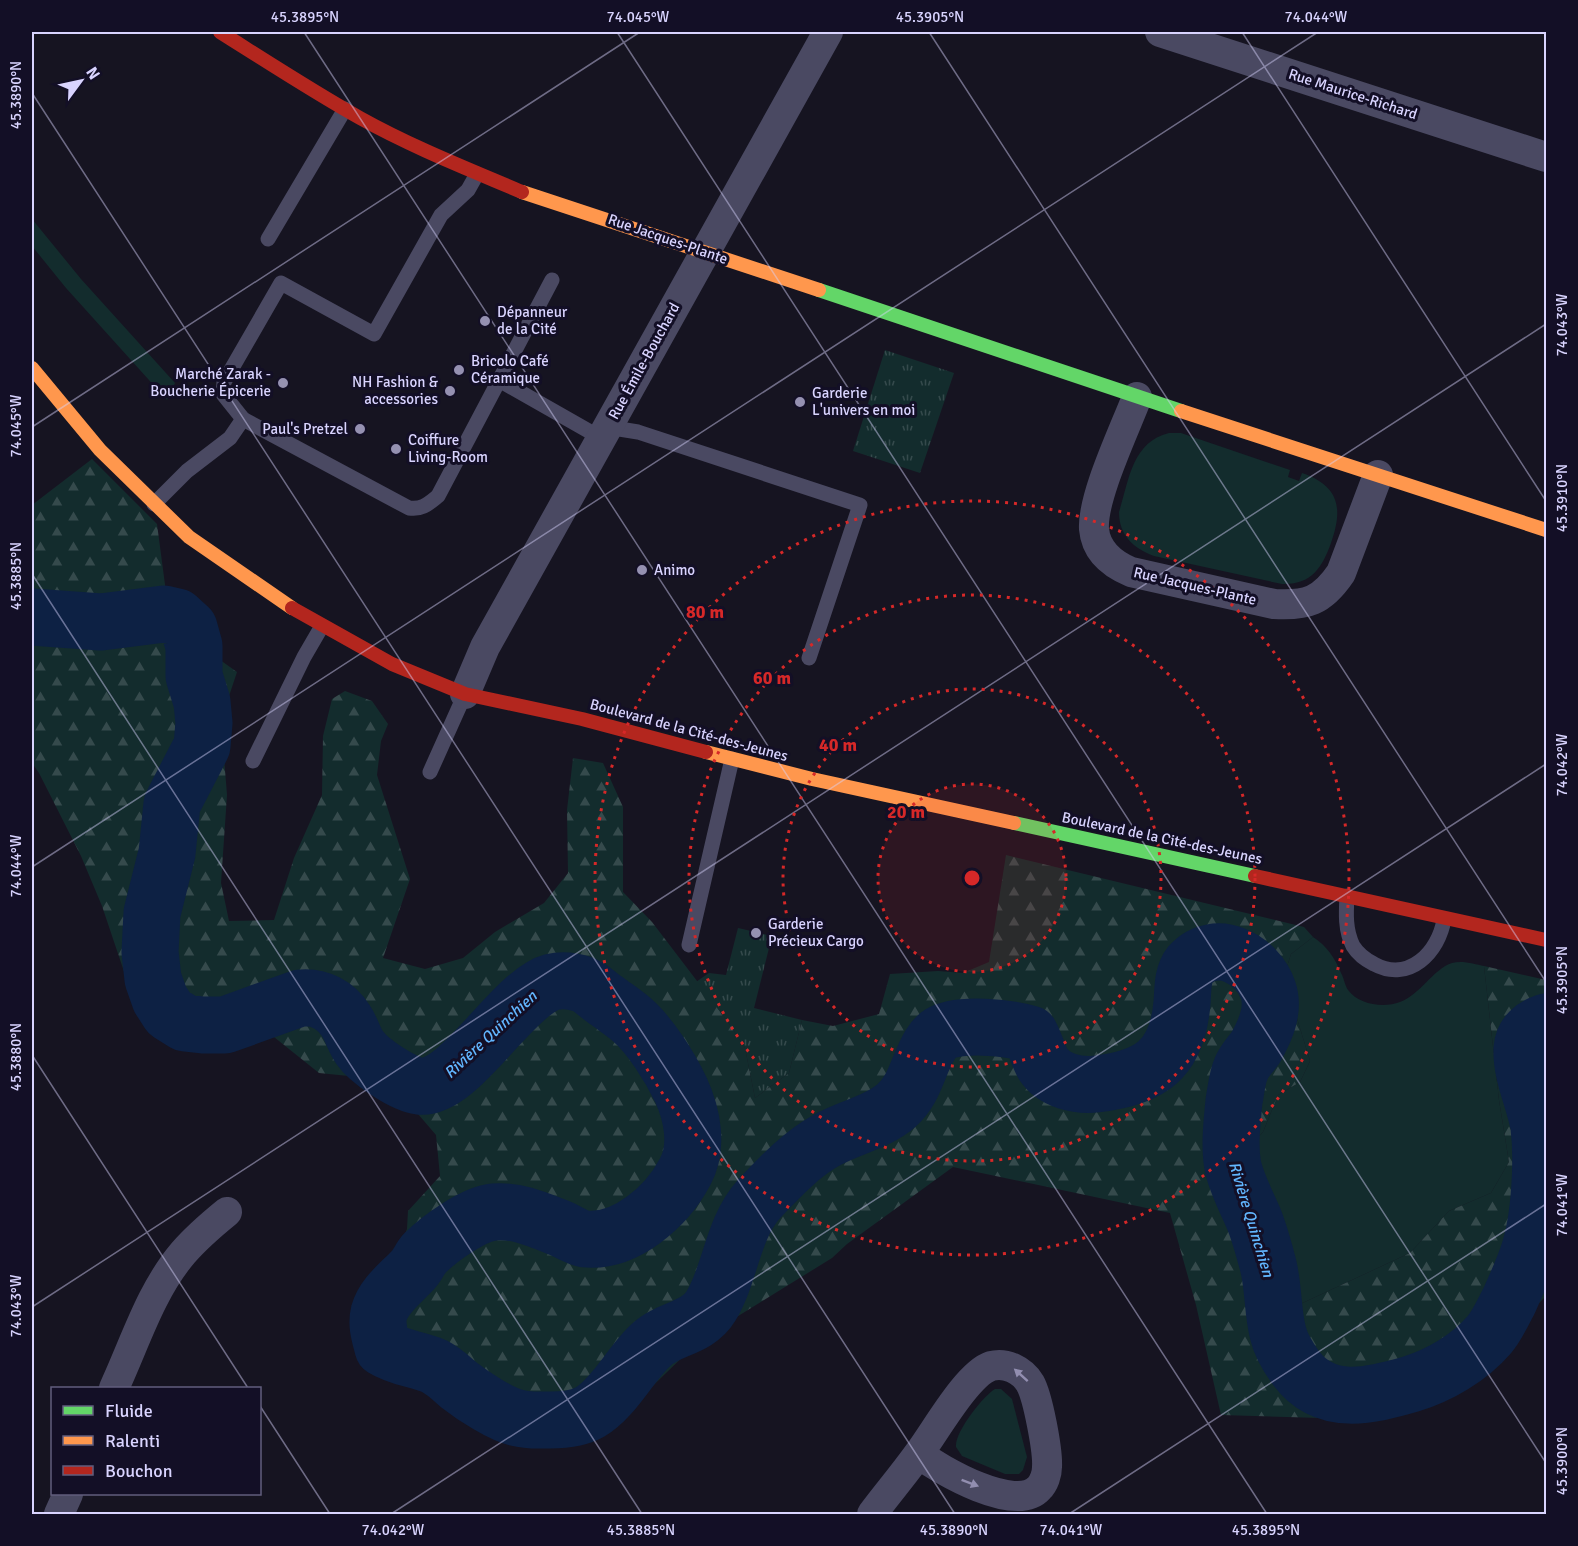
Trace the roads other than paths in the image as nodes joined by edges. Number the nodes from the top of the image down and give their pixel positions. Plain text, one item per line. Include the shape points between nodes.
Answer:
1 (220, 32) edge
2 (828, 32) edge
3 (1160, 32) edge
4 (345, 109) junction
5 (1546, 157) edge
6 (477, 174) junction
7 (268, 239) dead end
8 (705, 252) junction
9 (552, 280) dead end
10 (32, 368) edge
11 (499, 380) junction
12 (1137, 397) junction
13 (243, 419) junction
14 (604, 433) junction
15 (1378, 475) junction
16 (154, 504) junction
17 (1546, 531) edge
18 (322, 627) junction
19 (809, 658) dead end
20 (465, 694) junction
21 (732, 759) junction
22 (253, 761) dead end
23 (430, 772) dead end
24 (1347, 896) junction
25 (1444, 919) junction
26 (1546, 940) edge
27 (689, 945) dead end
28 (227, 1212) dead end
29 (115, 1387) edge
30 (919, 1454) junction
31 (68, 1495) edge
32 (59, 1515) edge
33 (872, 1515) edge

1 - 4 main road, Rue Jacques-Plante
2 - 8 street, Rue Émile-Bouchard
3 - 5 street, Rue Maurice-Richard
4 - 6 main road, Rue Jacques-Plante
4 - 7 lane
6 - 8 main road, Rue Jacques-Plante
6 - 13 lane via 468,190 441,215 374,334 281,283 224,382 224,394
8 - 12 main road, Rue Jacques-Plante
8 - 14 street, Rue Émile-Bouchard
9 - 11 lane
10 - 16 main road, Boulevard de la Cité-des-Jeunes via 100,450
11 - 13 lane via 438,495 428,505 416,509
11 - 14 lane
12 - 15 main road, Rue Jacques-Plante
12 - 15 street, Rue Jacques-Plante via 1105,479 1094,530 1106,557 1131,572 1274,604 1306,603 1332,586 1341,573
13 - 16 lane via 230,438 187,471
14 - 19 lane via 638,432 860,505
14 - 20 street, Rue Émile-Bouchard via 485,647
15 - 17 main road, Rue Jacques-Plante
16 - 18 main road, Boulevard de la Cité-des-Jeunes via 189,537
18 - 20 main road, Boulevard de la Cité-des-Jeunes via 392,664
18 - 22 lane
20 - 21 main road, Boulevard de la Cité-des-Jeunes via 582,718
20 - 23 lane
21 - 24 main road, Boulevard de la Cité-des-Jeunes
21 - 27 lane
24 - 25 main road, Boulevard de la Cité-des-Jeunes
24 - 25 lane via 1346,927 1354,949 1378,966 1404,969 1429,955
25 - 26 main road, Boulevard de la Cité-des-Jeunes
28 - 29 street via 198,1237 170,1270
30 -> 30 street via 950,1474 987,1489 1015,1496 1034,1492 1048,1467 1029,1383 1010,1366 991,1366 981,1371 966,1386
30 - 33 street
31 - 32 street

